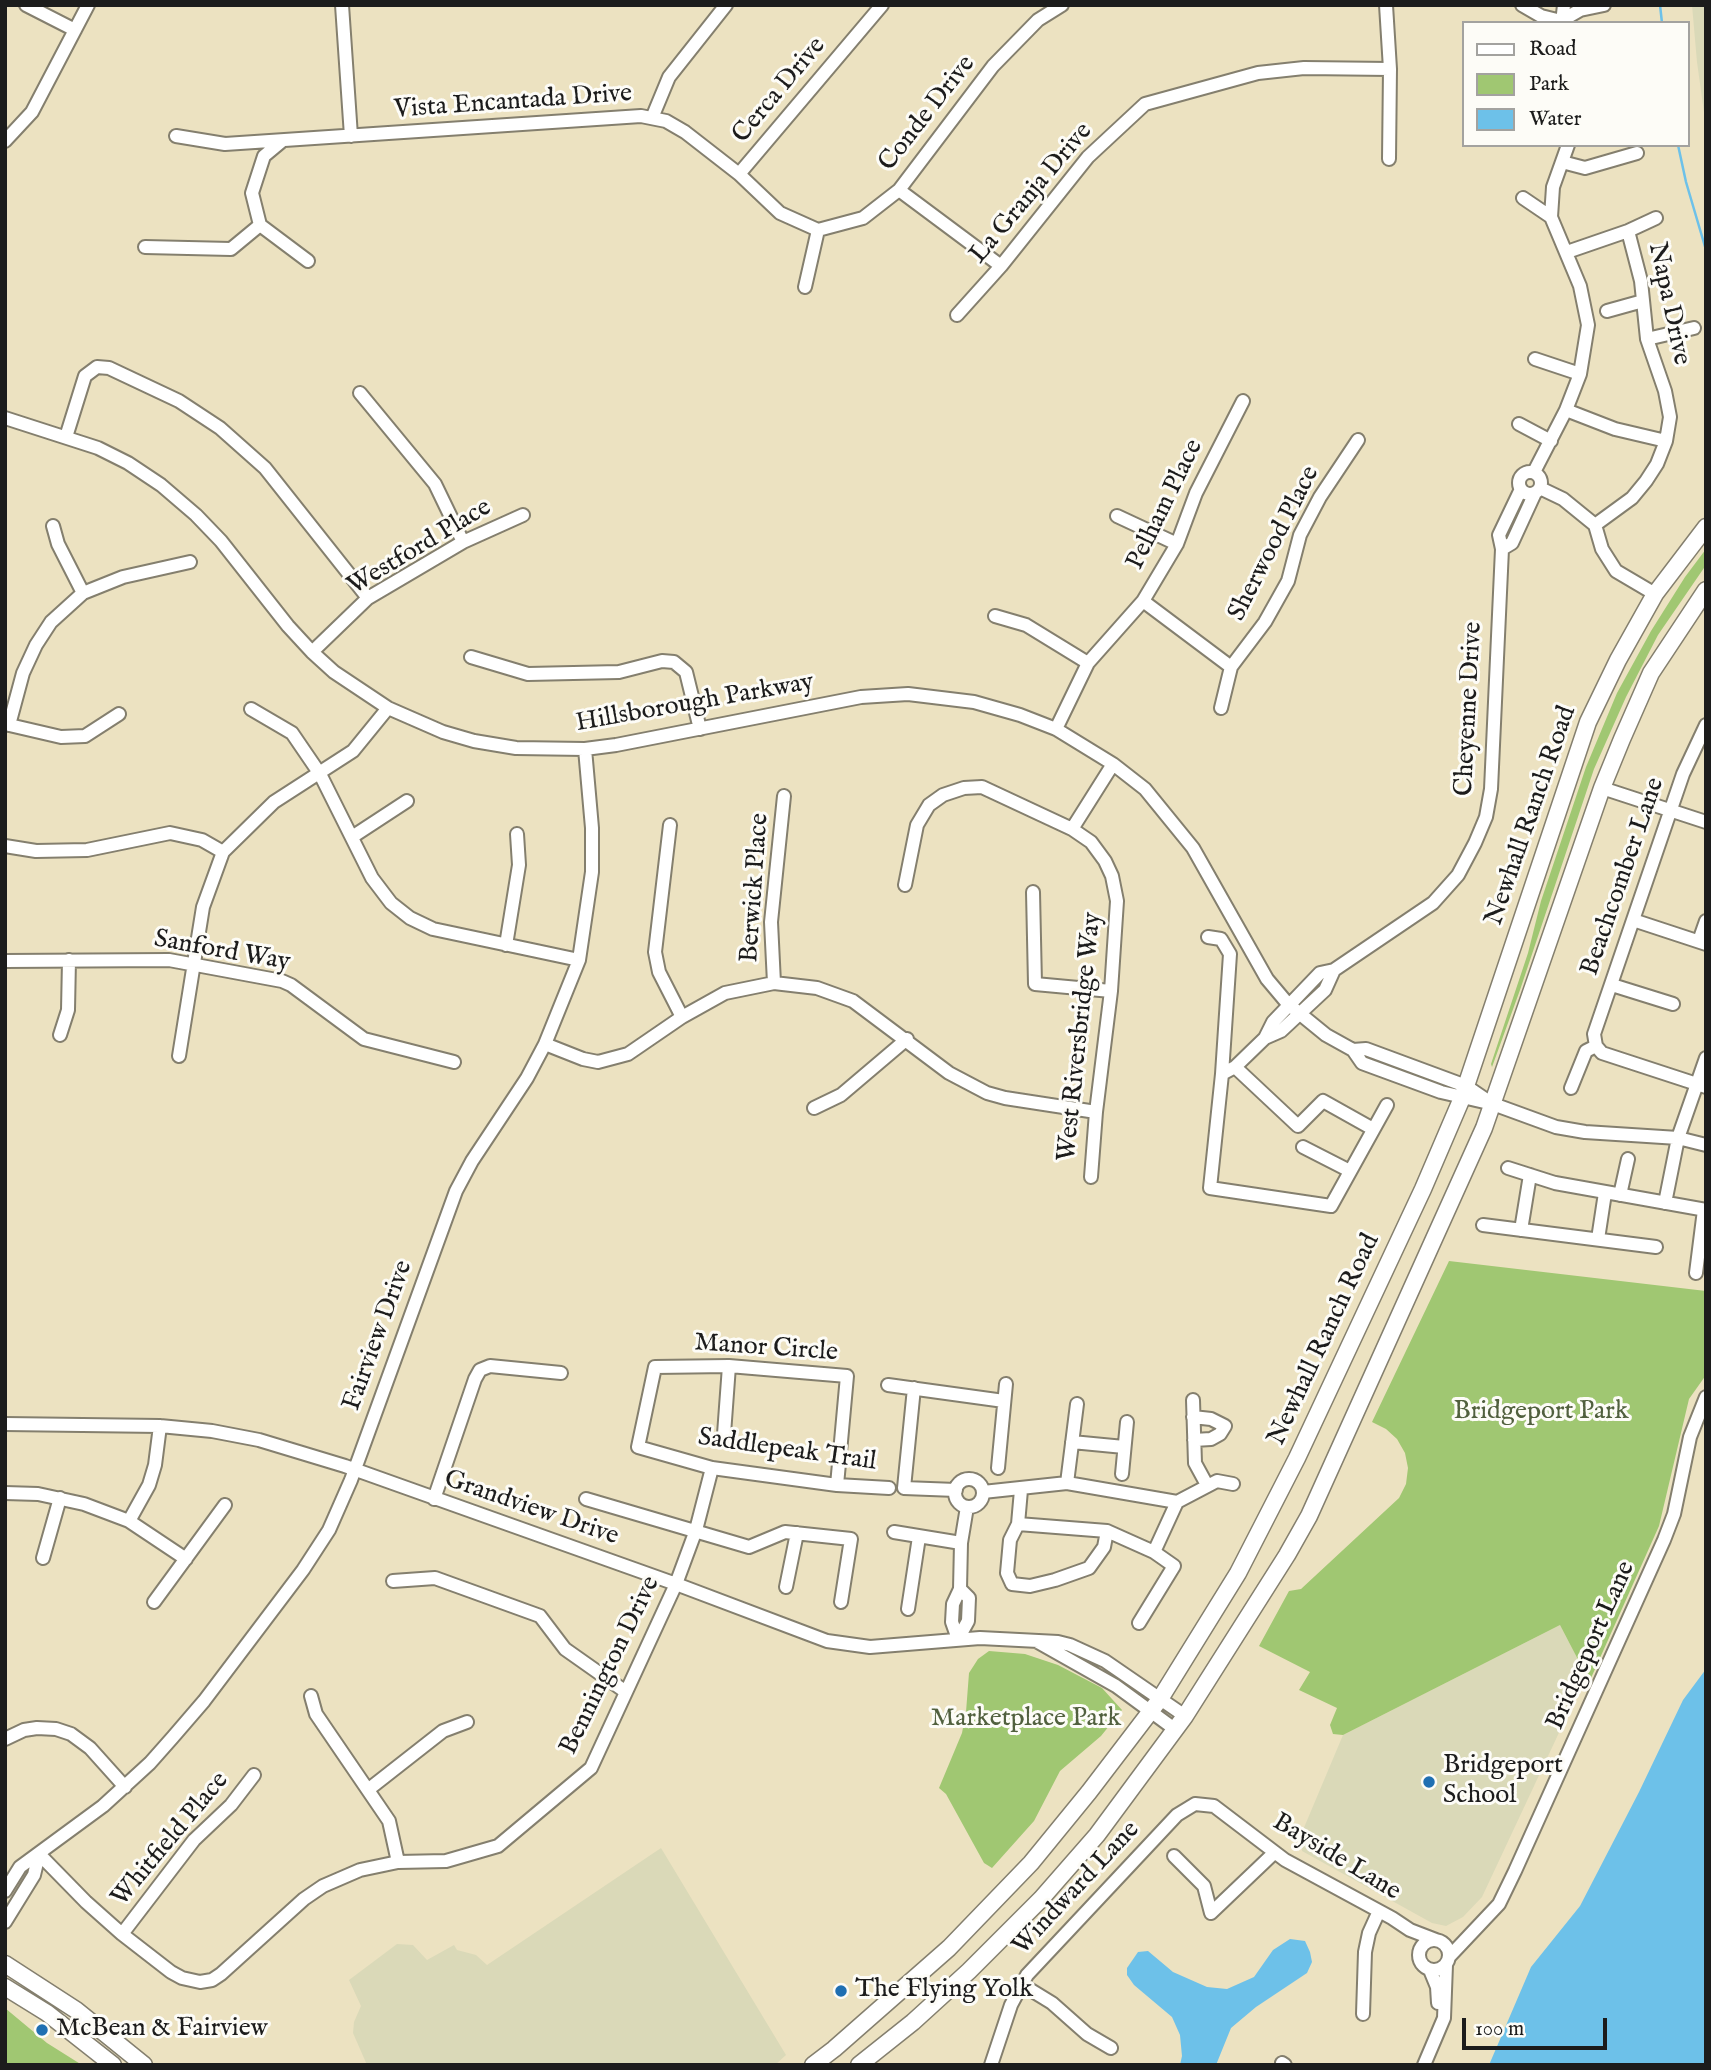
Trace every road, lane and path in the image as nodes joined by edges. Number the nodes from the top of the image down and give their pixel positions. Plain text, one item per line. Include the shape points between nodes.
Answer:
1 (26, 5) edge
2 (88, 5) edge
3 (353, 5) edge
4 (726, 5) edge
5 (882, 5) edge
6 (1062, 5) edge
7 (1386, 5) edge
8 (1522, 5) edge
9 (1604, 5) edge
10 (342, 6) edge
11 (1558, 21) edge
12 (1563, 21) edge
13 (75, 30) junction
14 (1390, 69) junction
15 (652, 118) junction
16 (176, 136) dead end
17 (351, 136) junction
18 (5, 141) edge
19 (282, 141) junction
20 (1568, 147) edge
21 (1637, 153) dead end
22 (1389, 159) dead end
23 (1562, 162) junction
24 (739, 174) junction
25 (899, 190) junction
26 (1522, 198) dead end
27 (1551, 216) junction
28 (1656, 218) dead end
29 (260, 225) junction
30 (818, 230) junction
31 (1628, 231) junction
32 (145, 247) dead end
33 (1567, 252) junction
34 (309, 261) dead end
35 (1001, 266) junction
36 (805, 286) dead end
37 (1643, 301) junction
38 (1607, 311) dead end
39 (957, 315) dead end
40 (1694, 328) dead end
41 (1647, 339) junction
42 (1535, 359) dead end
43 (1580, 374) junction
44 (360, 393) dead end
45 (1243, 401) dead end
46 (1566, 410) junction
47 (5, 418) edge
48 (1519, 425) dead end
49 (66, 437) junction
50 (1358, 439) dead end
51 (1551, 441) junction
52 (1666, 441) junction
53 (1534, 472) junction
54 (1521, 489) junction
55 (1537, 490) junction
56 (523, 515) dead end
57 (1117, 516) dead end
58 (1595, 525) junction
59 (53, 526) dead end
60 (1706, 527) edge
61 (463, 542) junction
62 (1177, 544) junction
63 (1502, 550) junction
64 (190, 562) dead end
65 (1706, 590) edge
66 (83, 593) junction
67 (1655, 594) junction
68 (368, 598) junction
69 (1143, 601) junction
70 (995, 616) dead end
71 (312, 652) junction
72 (471, 657) dead end
73 (1088, 663) junction
74 (1231, 667) junction
75 (388, 708) junction
76 (1221, 708) dead end
77 (251, 709) dead end
78 (119, 715) dead end
79 (7, 724) edge
80 (1706, 725) edge
81 (699, 729) junction
82 (1056, 729) junction
83 (585, 749) junction
84 (1113, 764) junction
85 (320, 774) junction
86 (1602, 789) junction
87 (784, 796) dead end
88 (407, 801) dead end
89 (1670, 811) junction
90 (1706, 822) edge
91 (670, 825) dead end
92 (1072, 829) junction
93 (517, 834) dead end
94 (352, 837) junction
95 (5, 846) edge
96 (223, 852) junction
97 (905, 884) dead end
98 (1033, 892) dead end
99 (1633, 920) junction
100 (1706, 921) edge
101 (1208, 937) dead end
102 (1702, 942) edge
103 (506, 945) junction
104 (69, 960) junction
105 (579, 960) junction
106 (5, 961) edge
107 (193, 965) junction
108 (1334, 970) junction
109 (774, 983) junction
110 (1612, 985) junction
111 (1111, 991) junction
112 (1288, 1004) junction
113 (1673, 1004) dead end
114 (1300, 1014) junction
115 (682, 1017) junction
116 (60, 1035) dead end
117 (1265, 1038) junction
118 (907, 1040) junction
119 (545, 1044) junction
120 (1596, 1046) junction
121 (179, 1056) dead end
122 (1706, 1058) edge
123 (453, 1062) dead end
124 (1234, 1067) junction
125 (1222, 1074) junction
126 (1701, 1085) edge
127 (1571, 1088) dead end
128 (1464, 1092) junction
129 (1493, 1104) junction
130 (1387, 1105) dead end
131 (814, 1108) dead end
132 (1096, 1112) junction
133 (1373, 1129) junction
134 (1678, 1138) junction
135 (1706, 1145) edge
136 (1303, 1147) dead end
137 (1628, 1159) dead end
138 (1508, 1168) dead end
139 (1350, 1171) junction
140 (1530, 1175) junction
141 (1091, 1177) dead end
142 (1605, 1193) junction
143 (1620, 1195) junction
144 (1665, 1203) junction
145 (1705, 1210) edge
146 (1483, 1225) dead end
147 (1521, 1230) junction
148 (1598, 1239) junction
149 (1656, 1247) dead end
150 (1696, 1273) dead end
151 (729, 1366) junction
152 (561, 1373) dead end
153 (1006, 1384) dead end
154 (888, 1385) dead end
155 (914, 1388) junction
156 (1706, 1397) edge
157 (1194, 1400) dead end
158 (1004, 1401) junction
159 (1077, 1404) dead end
160 (1193, 1418) junction
161 (1128, 1422) dead end
162 (5, 1424) edge
163 (160, 1426) junction
164 (724, 1434) dead end
165 (1194, 1440) junction
166 (1072, 1442) junction
167 (638, 1447) joint
168 (1124, 1447) junction
169 (712, 1468) junction
170 (998, 1468) dead end
171 (355, 1470) junction
172 (1122, 1474) dead end
173 (1067, 1483) junction
174 (1233, 1484) dead end
175 (837, 1485) junction
176 (1207, 1485) junction
177 (889, 1488) dead end
178 (956, 1490) junction
179 (1021, 1490) junction
180 (983, 1492) junction
181 (5, 1493) edge
182 (60, 1498) junction
183 (434, 1499) junction
184 (586, 1499) dead end
185 (1177, 1502) junction
186 (225, 1505) dead end
187 (967, 1507) junction
188 (129, 1521) junction
189 (1018, 1524) junction
190 (696, 1530) junction
191 (1107, 1531) junction
192 (894, 1532) dead end
193 (797, 1533) junction
194 (919, 1536) junction
195 (961, 1544) junction
196 (1154, 1552) junction
197 (43, 1558) dead end
198 (187, 1559) junction
199 (393, 1581) dead end
200 (676, 1584) junction
201 (786, 1587) dead end
202 (154, 1602) dead end
203 (841, 1602) dead end
204 (908, 1609) dead end
205 (1139, 1623) dead end
206 (958, 1639) junction
207 (625, 1692) junction
208 (311, 1696) dead end
209 (1155, 1705) junction
210 (467, 1722) dead end
211 (1181, 1723) junction
212 (5, 1739) edge
213 (254, 1775) dead end
214 (125, 1787) junction
215 (369, 1789) junction
216 (1203, 1804) joint
217 (1275, 1853) junction
218 (39, 1854) junction
219 (1174, 1856) dead end
220 (398, 1862) junction
221 (5, 1891) edge
222 (1379, 1911) junction
223 (5, 1922) edge
224 (1410, 1930) junction
225 (122, 1934) junction
226 (1468, 1935) junction
227 (1439, 1941) junction
228 (1419, 1953) junction
229 (1447, 1961) junction
230 (5, 1964) edge
231 (1430, 1970) junction
232 (1021, 1984) junction
233 (5, 1987) edge
234 (1363, 2014) dead end
235 (1111, 2048) dead end
236 (821, 2063) edge
237 (113, 2065) edge
238 (144, 2065) edge
239 (859, 2065) edge
240 (991, 2065) edge
241 (1415, 2065) edge
242 (1424, 2065) edge

1 - 13 street
2 - 13 street
3 - 10 street
4 - 15 street via 669,77
5 - 24 street, Cerca Drive
6 - 25 street, Conde Drive via 1038,20 993,66
7 - 14 street
8 - 11 street
9 - 12 street via 1580,9
10 - 17 street
13 - 18 street via 32,112
14 - 22 street
14 - 35 street, La Granja Drive via 1304,68 1258,73 1145,104 1088,157
15 - 17 street, Vista Encantada Drive
15 - 24 street, Vista Encantada Drive via 685,132
16 - 19 street, Vista Encantada Drive via 225,144
17 - 19 street, Vista Encantada Drive
19 - 29 street via 264,156 252,193
20 - 23 street
21 - 23 street via 1585,168
23 - 27 street via 1553,187
24 - 30 street, Vista Encantada Drive via 780,213
25 - 30 street, Conde Drive via 863,218
25 - 35 street
26 - 27 street
27 - 33 street
28 - 31 street
29 - 32 street via 231,249
29 - 34 street
30 - 36 street
31 - 33 street
31 - 37 street, Napa Drive
33 - 43 street via 1588,325
35 - 39 street, La Granja Drive
37 - 38 street
37 - 41 street, Napa Drive
40 - 41 street
41 - 52 street, Napa Drive via 1670,417
42 - 43 street
43 - 46 street
44 - 61 street via 435,484
45 - 62 street, Pelham Place via 1196,493
46 - 51 street
46 - 52 street via 1615,429
47 - 49 street, Hillsborough Parkway
48 - 51 street
49 - 68 street via 85,376 97,367 109,368 179,401 220,428 265,468
49 - 71 street, Hillsborough Parkway via 128,463 196,515
50 - 74 street, Sherwood Place via 1300,536 1288,581
51 - 53 street
52 - 58 street, Napa Drive via 1657,464 1632,498
53 - 54 street via 1522,476
53 - 55 street via 1541,480
54 - 55 street via 1527,493
54 - 63 street, Cheyenne Drive via 1499,536
55 - 58 street via 1563,499
55 - 63 street via 1511,543
56 - 61 street, Westford Place
57 - 62 street
58 - 67 street via 1602,549 1616,570
59 - 66 street
60 - 67 main road, Newhall Ranch Road
61 - 68 street, Westford Place
62 - 69 street, Pelham Place
63 - 108 street, Cheyenne Drive via 1486,817 1458,875 1433,903
64 - 66 street via 123,577
65 - 86 main road via 1651,673
66 - 79 street via 51,622 36,645
67 - 128 main road, Newhall Ranch Road via 1588,722
68 - 71 street, Westford Place
69 - 73 street, Pelham Place
69 - 74 street
70 - 73 street via 1026,625
71 - 75 street, Hillsborough Parkway
72 - 81 street via 528,674 619,672 674,662 686,672
73 - 82 street, Pelham Place
74 - 76 street, Sherwood Place
75 - 83 street, Hillsborough Parkway via 474,741 516,748
75 - 85 street via 353,751
77 - 85 street via 292,733
78 - 79 street via 85,736 61,737
80 - 89 street, Beachcomber Lane
81 - 82 street, Hillsborough Parkway via 861,697 908,694 974,702
81 - 83 street, Hillsborough Parkway
82 - 84 street, Hillsborough Parkway
83 - 105 street, Fairview Drive via 592,872
84 - 92 street
84 - 112 street, Hillsborough Parkway via 1145,789 1193,849 1253,957
85 - 94 street
85 - 96 street via 274,802
86 - 89 street
86 - 129 main road
87 - 109 street, Berwick Place via 771,922
88 - 94 street
89 - 90 street
89 - 99 street, Beachcomber Lane
91 - 115 street via 655,952 659,972
92 - 97 street via 982,787 964,788 929,805 918,825
92 - 111 street, West Riversbridge Way via 1091,842 1112,876 1117,901
93 - 103 street via 519,865
94 - 103 street via 372,878 410,918 433,929
95 - 96 street via 87,850 170,833 202,840
96 - 107 street via 203,907
98 - 111 street via 1035,984
99 - 102 street
99 - 110 street, Beachcomber Lane
100 - 102 street
101 - 125 street via 1221,939 1230,954
103 - 105 street
104 - 106 street, Sanford Way
104 - 107 street, Sanford Way via 169,960
104 - 116 street via 68,1010
105 - 119 street, Fairview Drive
107 - 121 street
107 - 123 street, Sanford Way via 282,981 364,1039
108 - 112 street, Cheyenne Drive via 1320,973
108 - 114 street, Cheyenne Drive via 1325,990
109 - 115 street via 725,993
109 - 118 street via 817,988 853,1001
110 - 113 street
110 - 120 street, Beachcomber Lane via 1594,1034
111 - 132 street, West Riversbridge Way
112 - 114 street, Hillsborough Parkway
112 - 117 street, Cheyenne Drive
114 - 117 street, Cheyenne Drive
114 - 128 street, Hillsborough Parkway via 1353,1050 1366,1049
115 - 119 street via 628,1054 598,1062
117 - 124 street
118 - 131 street via 841,1095
118 - 132 street via 950,1073 987,1093
119 - 171 street, Fairview Drive via 456,1191
120 - 126 street via 1602,1053
120 - 127 street via 1587,1051
122 - 126 street
124 - 125 street
124 - 133 street via 1298,1126 1323,1101
125 - 139 street via 1210,1188 1331,1206
126 - 134 street
128 - 129 street, Hillsborough Parkway
128 - 209 main road, Newhall Ranch Road via 1287,1478 1238,1573
129 - 134 street, Hillsborough Parkway via 1556,1127
129 - 211 main road via 1309,1516
130 - 133 street
132 - 141 street, West Riversbridge Way
133 - 139 street
134 - 135 street, Hillsborough Parkway
134 - 144 street
136 - 139 street
137 - 143 street
138 - 140 street
140 - 142 street
140 - 147 street
142 - 143 street
142 - 148 street
143 - 144 street
144 - 145 street
145 - 150 street
146 - 147 street
147 - 148 street
148 - 149 street
151 - 164 street
151 - 167 street, Manor Circle via 654,1367
151 - 175 street, Manor Circle via 848,1376
152 - 183 street via 491,1366 480,1370
153 - 158 street
154 - 155 street
155 - 158 street
155 - 178 street via 904,1488
156 - 226 street, Bridgeport Lane via 1690,1437 1674,1514 1644,1585 1499,1904
157 - 160 street
158 - 170 street
159 - 166 street
160 - 165 street
160 - 165 street via 1225,1426 1211,1439
161 - 168 street
162 - 163 street, Grandview Drive
163 - 171 street, Grandview Drive via 259,1440
163 - 188 street via 149,1485
165 - 176 street via 1195,1463
166 - 168 street
166 - 173 street
167 - 169 street, Saddlepeak Trail
168 - 172 street
169 - 175 street, Saddlepeak Trail
169 - 190 street, Bennington Drive
171 - 183 street, Grandview Drive
171 - 214 street, Fairview Drive via 329,1530 303,1570 204,1701
173 - 179 street
173 - 185 street
174 - 176 street via 1217,1481
175 - 177 street, Saddlepeak Trail
176 - 185 street
178 - 180 street via 960,1483 972,1479
178 - 187 street via 959,1503
179 - 180 street
179 - 189 street
180 - 187 street via 979,1503
181 - 182 street
182 - 188 street
182 - 197 street
183 - 200 street, Grandview Drive
184 - 190 street
185 - 196 street
186 - 198 street
187 - 195 street
188 - 198 street
189 - 191 street
189 - 191 street via 1010,1540 1007,1573 1012,1584 1030,1586 1089,1568 1104,1547
190 - 193 street via 749,1546 785,1532
190 - 200 street, Bennington Drive
191 - 196 street
192 - 194 street
193 - 201 street
193 - 203 street via 850,1539
194 - 195 street
194 - 204 street
195 - 206 street via 960,1589 969,1598 968,1621
196 - 205 street via 1174,1566
198 - 202 street
199 - 207 street via 435,1578 540,1616 565,1649
200 - 206 street, Grandview Drive via 827,1641 870,1647
200 - 207 street, Bennington Drive
206 - 209 street, Grandview Drive via 1058,1642 1080,1649 1105,1661
207 - 220 street, Bennington Drive via 591,1768 498,1846 446,1861
208 - 215 street via 316,1714
209 - 211 street, Grandview Drive
209 - 236 main road, Newhall Ranch Road via 1031,1863 949,1948
210 - 215 street via 443,1731
211 - 239 main road via 1097,1835 1041,1899 969,1971
212 - 214 street via 37,1728 71,1734
213 - 225 street, Whitfield Place via 194,1840
214 - 218 street, Fairview Drive
215 - 220 street via 389,1821
216 - 217 street, Bayside Lane via 1224,1812
216 - 232 street, Windward Lane via 1186,1807 1177,1815
217 - 219 street via 1211,1913 1204,1886
217 - 222 street, Bayside Lane
218 - 221 street, Fairview Drive via 20,1867
218 - 223 street via 34,1875
218 - 225 street, Bennington Drive
220 - 225 street, Bennington Drive via 360,1870 323,1886 212,1980 182,1978
222 - 224 street, Bayside Lane
222 - 234 street via 1365,1952
224 - 227 street, Bayside Lane
224 - 228 street, Bayside Lane
226 - 227 street
226 - 229 street, Bridgeport Lane
227 - 228 street via 1427,1942
227 - 229 street via 1447,1948
228 - 231 street via 1420,1961
229 - 231 street via 1438,1970
229 - 242 street via 1444,2018
230 - 238 main road via 76,2010
231 - 241 street via 1439,2008
232 - 235 street
232 - 240 street, Windward Lane
233 - 237 main road via 47,2013

